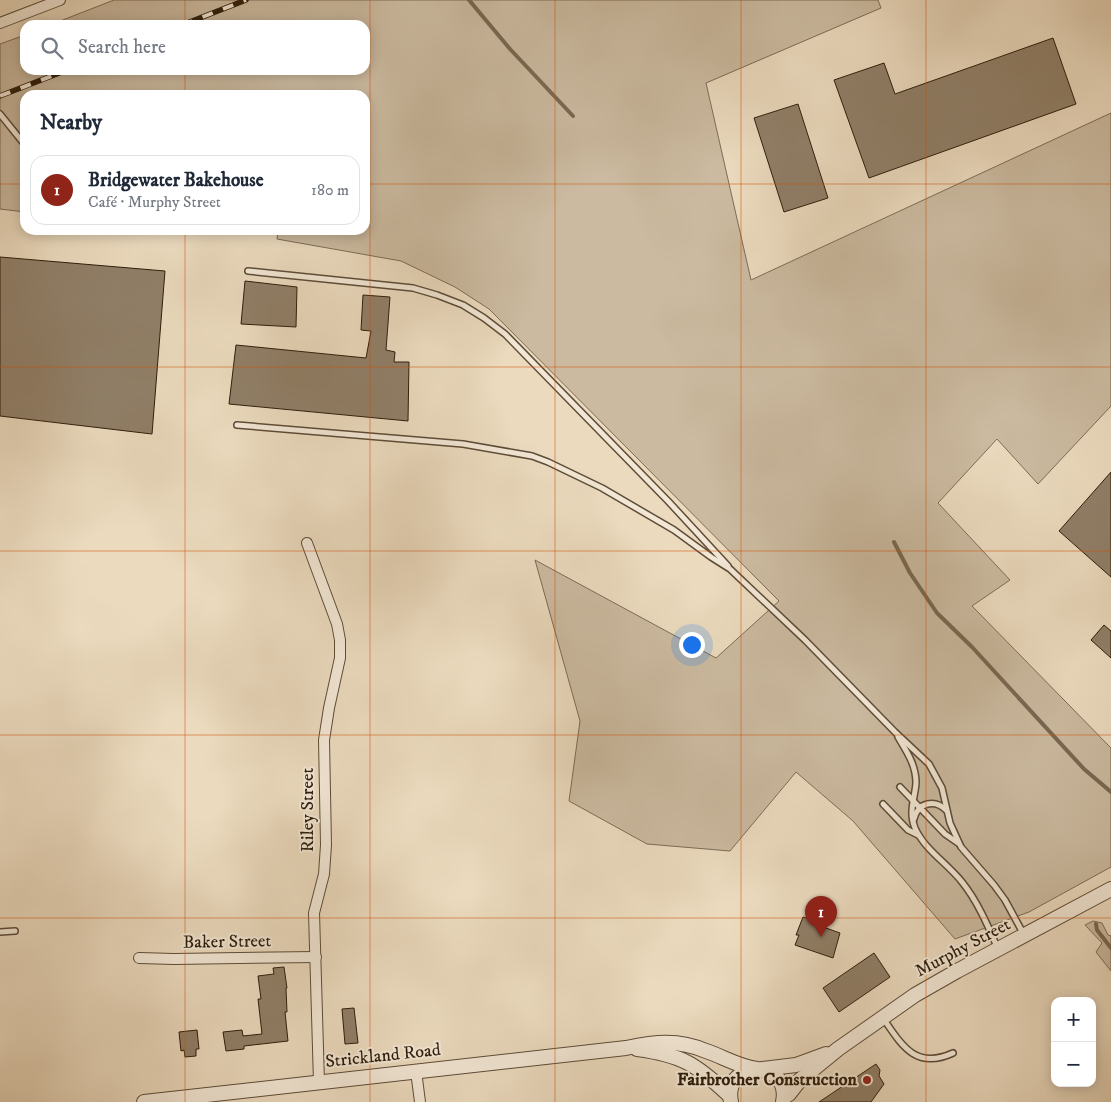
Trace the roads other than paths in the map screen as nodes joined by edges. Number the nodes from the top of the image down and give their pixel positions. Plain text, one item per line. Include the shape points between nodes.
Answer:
1 (60, 0) edge
2 (0, 23) edge
3 (0, 114) edge
4 (20, 139) edge
5 (248, 271) dead end
6 (237, 425) dead end
7 (308, 543) dead end
8 (730, 569) junction
9 (895, 732) junction
10 (900, 786) dead end
11 (914, 800) junction
12 (883, 804) dead end
13 (920, 807) junction
14 (946, 810) junction
15 (914, 824) junction
16 (919, 835) junction
17 (959, 843) junction
18 (1111, 890) edge
19 (15, 931) dead end
20 (0, 932) edge
21 (1024, 936) junction
22 (998, 949) junction
23 (316, 957) junction
24 (139, 958) dead end
25 (882, 1017) junction
26 (626, 1048) junction
27 (838, 1049) junction
28 (953, 1053) dead end
29 (759, 1069) junction
30 (416, 1071) junction
31 (319, 1082) junction
32 (729, 1100) edge
33 (784, 1100) edge
34 (144, 1102) edge
35 (420, 1102) edge

1 - 2 street
3 - 4 lane
5 - 8 lane via 399,286 444,297 474,311 505,334
6 - 8 lane via 463,444 532,456 602,488 674,530
7 - 23 street, Riley Street via 340,640 340,658 324,740 326,845 324,874 314,913
8 - 9 lane
9 - 11 lane via 915,771
9 - 14 lane via 932,769 942,788
10 - 11 lane
11 - 13 lane
11 - 15 lane via 911,814
12 - 16 lane via 908,830
13 - 14 lane via 934,803
13 - 15 lane via 914,816
13 - 17 lane via 945,834
14 - 17 lane
15 - 16 lane
16 - 22 lane via 966,887
17 - 21 lane via 1005,900
18 - 21 street, Murphy Street
19 - 20 lane
21 - 22 street, Murphy Street
22 - 25 street, Murphy Street
23 - 24 street, Baker Street
23 - 31 street, Riley Street
25 - 27 street, Murphy Street
25 - 28 lane via 900,1042 918,1057 934,1059
26 - 29 street, Strickland Road via 660,1042 681,1044 705,1050 740,1066
26 - 30 street, Strickland Road
26 - 32 street, Strickland Road via 672,1056 692,1064 706,1074
27 - 29 street, Murphy Street via 797,1065
27 - 33 street, Murphy Street via 800,1080
29 - 32 street via 746,1071 737,1077
29 - 33 street via 778,1079
30 - 31 street, Strickland Road
30 - 35 street
31 - 34 street, Strickland Road

